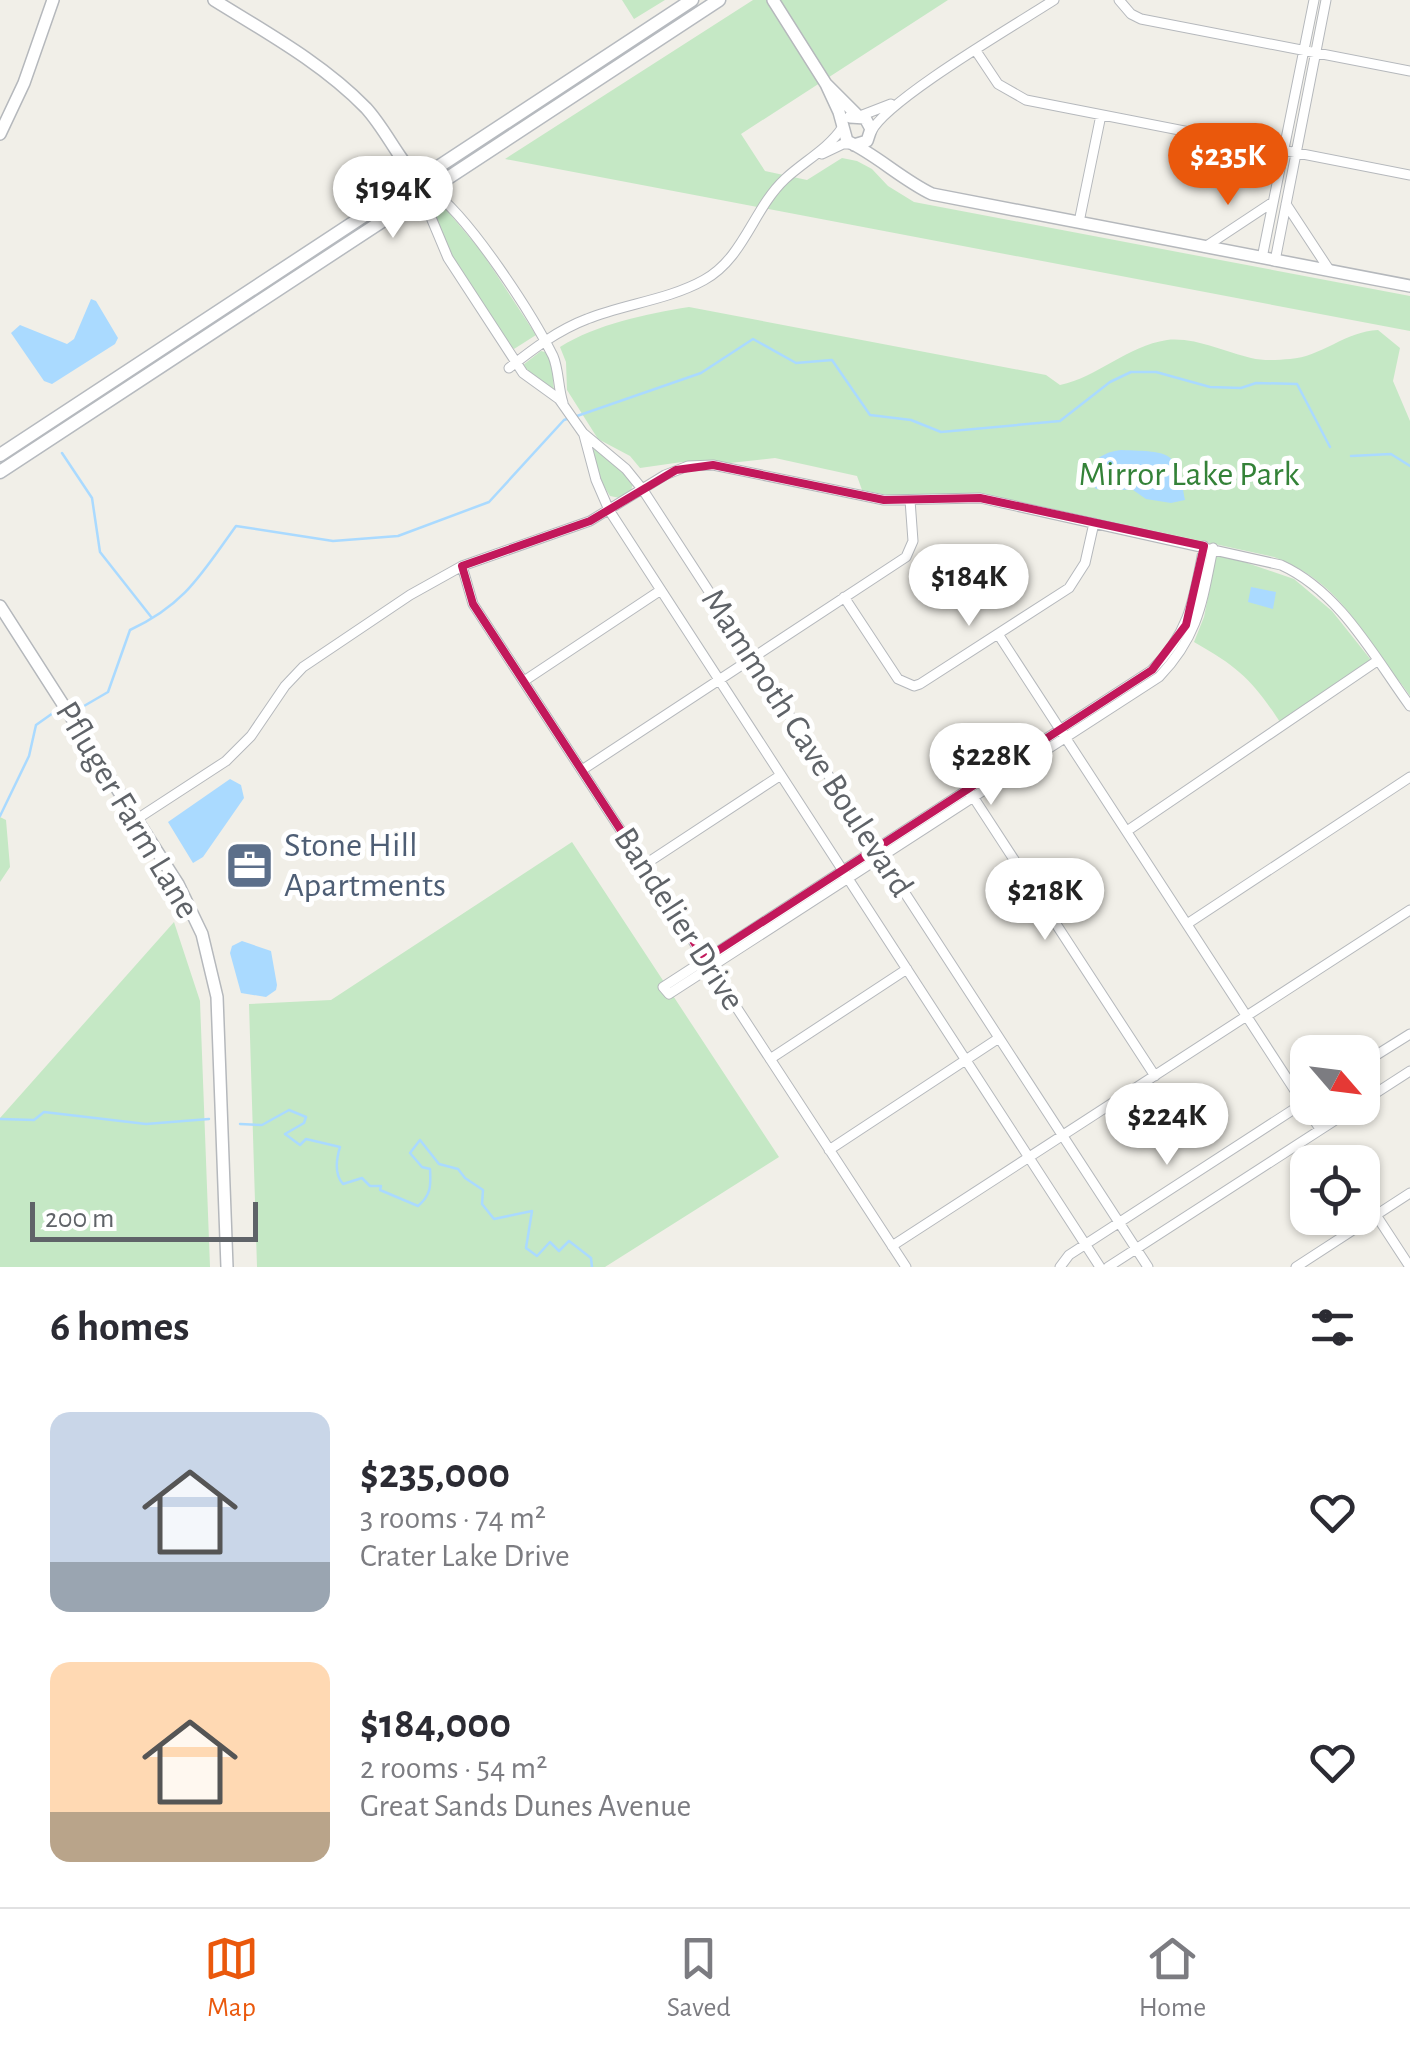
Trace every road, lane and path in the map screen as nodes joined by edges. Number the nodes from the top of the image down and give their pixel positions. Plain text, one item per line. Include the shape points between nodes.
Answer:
1 (214, 0) edge
2 (692, 0) edge
3 (719, 0) edge
4 (773, 0) edge
5 (1054, 0) edge
6 (1118, 0) edge
7 (1314, 0) edge
8 (1326, 0) edge
9 (48, 2) edge
10 (976, 51) junction
11 (1304, 51) junction
12 (1316, 52) junction
13 (1410, 71) edge
14 (826, 84) junction
15 (902, 99) junction
16 (1101, 115) junction
17 (858, 116) junction
18 (842, 127) junction
19 (871, 133) junction
20 (0, 134) edge
21 (853, 144) junction
22 (1283, 150) junction
23 (1296, 152) junction
24 (880, 162) junction
25 (794, 172) junction
26 (1410, 175) edge
27 (417, 180) junction
28 (427, 193) junction
29 (1273, 202) junction
30 (1286, 204) junction
31 (1080, 222) junction
32 (1205, 247) junction
33 (1268, 259) junction
34 (1330, 271) junction
35 (1410, 286) edge
36 (171, 342) junction
37 (544, 342) junction
38 (180, 354) junction
39 (513, 366) junction
40 (564, 405) junction
41 (582, 433) junction
42 (0, 455) edge
43 (0, 472) edge
44 (643, 490) junction
45 (910, 500) junction
46 (609, 510) junction
47 (1094, 523) junction
48 (1209, 547) junction
49 (462, 566) junction
50 (661, 590) junction
51 (844, 597) junction
52 (0, 606) edge
53 (998, 634) junction
54 (752, 659) junction
55 (1378, 661) junction
56 (719, 679) junction
57 (524, 681) junction
58 (1410, 706) edge
59 (1063, 733) junction
60 (582, 770) junction
61 (781, 774) junction
62 (1410, 777) edge
63 (971, 793) junction
64 (137, 819) junction
65 (1127, 831) junction
66 (879, 853) junction
67 (644, 866) junction
68 (845, 874) junction
69 (1410, 910) edge
70 (1187, 924) junction
71 (708, 963) junction
72 (907, 969) junction
73 (1247, 1016) junction
74 (1410, 1034) edge
75 (999, 1038) junction
76 (1380, 1053) edge
77 (770, 1059) junction
78 (966, 1059) junction
79 (1410, 1072) edge
80 (1154, 1076) junction
81 (1290, 1080) edge
82 (1380, 1091) edge
83 (1290, 1112) edge
84 (1318, 1125) edge
85 (1326, 1125) edge
86 (1320, 1129) junction
87 (1062, 1136) junction
88 (830, 1150) junction
89 (1029, 1158) junction
90 (1410, 1193) edge
91 (1380, 1212) edge
92 (1380, 1221) edge
93 (1119, 1223) junction
94 (1345, 1235) edge
95 (1086, 1244) junction
96 (892, 1246) junction
97 (1136, 1249) junction
98 (227, 1267) edge
99 (906, 1267) edge
100 (1060, 1267) edge
101 (1104, 1267) edge
102 (1148, 1267) edge
103 (1296, 1267) edge
104 (1410, 1267) edge

1 - 27 street, Mammoth Cave Boulevard via 341,85 387,134
2 - 27 main road
3 - 28 main road
4 - 14 street
5 - 10 street
6 - 11 street via 1141,18
7 - 11 street
8 - 12 street
9 - 20 street via 24,83
10 - 15 street
10 - 16 street via 1015,96
11 - 12 street
11 - 22 street
12 - 13 street
12 - 23 street
14 - 17 street
14 - 18 street
15 - 17 street
15 - 19 street
16 - 22 street
16 - 31 street
17 - 18 street
17 - 19 street via 868,120
18 - 21 street
18 - 25 street
19 - 21 street via 863,144
19 - 24 street
21 - 24 street
21 - 25 street via 836,146
22 - 23 street
22 - 29 street
23 - 26 street
23 - 30 street
24 - 31 street via 932,194
25 - 37 street via 712,275 581,321
27 - 28 street, Mammoth Cave Boulevard
27 - 36 main road
28 - 37 street, Mammoth Cave Boulevard via 486,251
28 - 38 main road
28 - 39 street, Mammoth Cave Boulevard via 448,258
29 - 32 street
29 - 33 street
30 - 33 street
30 - 34 street
31 - 32 street
32 - 33 street
33 - 34 street
34 - 35 street
36 - 38 street
36 - 42 main road
37 - 39 street
37 - 40 street, Mammoth Cave Boulevard
38 - 43 main road
39 - 40 street, Mammoth Cave Boulevard
40 - 41 street, Mammoth Cave Boulevard
41 - 44 street, Mammoth Cave Boulevard
41 - 46 street, Mammoth Cave Boulevard
44 - 45 street via 676,470 713,466 873,499
44 - 46 street
44 - 54 street, Mammoth Cave Boulevard
45 - 47 street via 980,498
45 - 51 street via 909,554
46 - 49 street
46 - 50 street, Mammoth Cave Boulevard
47 - 48 street
47 - 53 street via 1077,580
48 - 55 street via 1269,560 1307,578
48 - 59 street via 1200,616 1180,653 1159,677
49 - 57 street, Bandelier Drive via 473,604
49 - 64 street via 303,667 226,761
50 - 56 street, Mammoth Cave Boulevard
50 - 57 street
51 - 53 street via 894,675 914,686
51 - 54 street
52 - 64 street, Pfluger Farm Lane
53 - 59 street
54 - 56 street
54 - 66 street, Mammoth Cave Boulevard
55 - 58 street
55 - 65 street
56 - 60 street
56 - 61 street, Mammoth Cave Boulevard
57 - 60 street, Bandelier Drive
59 - 63 street
59 - 65 street
60 - 67 street, Bandelier Drive
61 - 67 street
61 - 68 street, Mammoth Cave Boulevard
62 - 70 street
63 - 66 street
63 - 80 street
64 - 98 street, Pfluger Farm Lane via 194,915 217,996
65 - 70 street
66 - 68 street
66 - 75 street, Mammoth Cave Boulevard
67 - 71 street, Bandelier Drive
68 - 71 street
68 - 72 street, Mammoth Cave Boulevard
69 - 73 street
70 - 73 street
71 - 77 street, Bandelier Drive
72 - 77 street
72 - 78 street, Mammoth Cave Boulevard
73 - 80 street
73 - 81 street
74 - 76 street
75 - 78 street
75 - 87 street, Mammoth Cave Boulevard
77 - 88 street, Bandelier Drive
78 - 88 street
78 - 89 street, Mammoth Cave Boulevard
79 - 82 street
80 - 87 street
83 - 93 street
84 - 86 street
85 - 86 street
86 - 97 street
87 - 89 street
87 - 93 street, Mammoth Cave Boulevard
88 - 96 street, Bandelier Drive
89 - 95 street, Mammoth Cave Boulevard
89 - 96 street
90 - 91 street
92 - 104 street
93 - 95 street
93 - 97 street, Mammoth Cave Boulevard
94 - 103 street
95 - 100 street
95 - 101 street, Mammoth Cave Boulevard
96 - 99 street, Bandelier Drive
97 - 101 street
97 - 102 street, Mammoth Cave Boulevard

